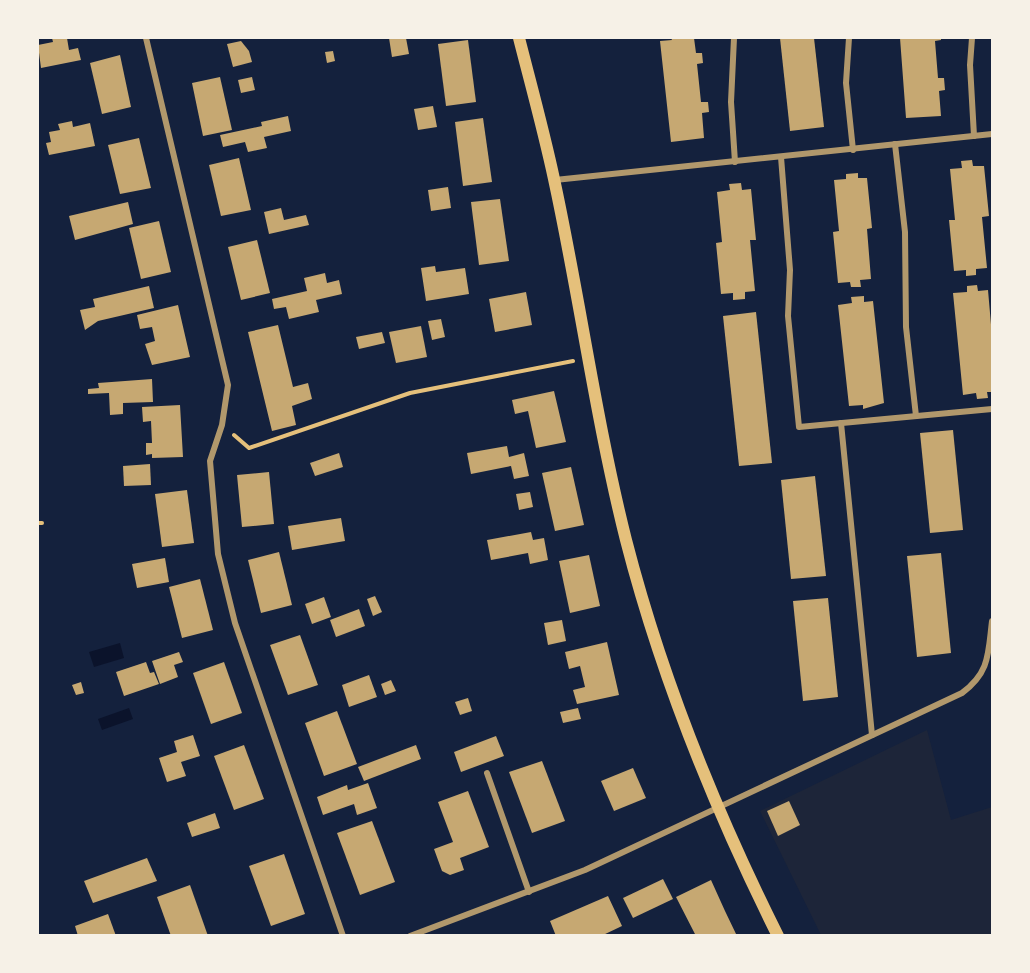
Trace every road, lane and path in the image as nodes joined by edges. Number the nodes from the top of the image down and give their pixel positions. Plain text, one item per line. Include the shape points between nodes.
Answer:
1 (146, 38) edge
2 (519, 38) edge
3 (734, 38) edge
4 (849, 38) edge
5 (972, 38) edge
6 (993, 134) edge
7 (974, 136) junction
8 (895, 144) junction
9 (853, 150) junction
10 (781, 157) junction
11 (735, 162) junction
12 (554, 180) junction
13 (588, 358) junction
14 (993, 409) edge
15 (916, 416) junction
16 (841, 423) junction
17 (222, 425) junction
18 (993, 621) edge
19 (872, 735) junction
20 (487, 773) dead end
21 (719, 809) junction
22 (529, 892) junction
23 (344, 936) edge
24 (410, 936) edge
25 (778, 936) edge

1 - 17 street via 228,385
2 - 12 main road
3 - 11 street via 731,102
4 - 9 street via 846,83
5 - 7 street
6 - 7 street
7 - 8 street
8 - 9 street
8 - 15 street via 905,232 906,327
9 - 10 street
10 - 11 street
10 - 16 street via 790,270 788,316 800,427
11 - 12 street
12 - 13 main road
13 - 17 path via 422,390 249,448
13 - 21 main road via 627,541 662,657
14 - 15 street
15 - 16 street
16 - 19 street
17 - 23 street via 210,462 218,554 235,623
18 - 19 street via 987,660 978,681 962,693
19 - 21 street
20 - 22 street
21 - 22 street
21 - 25 main road
22 - 24 street

